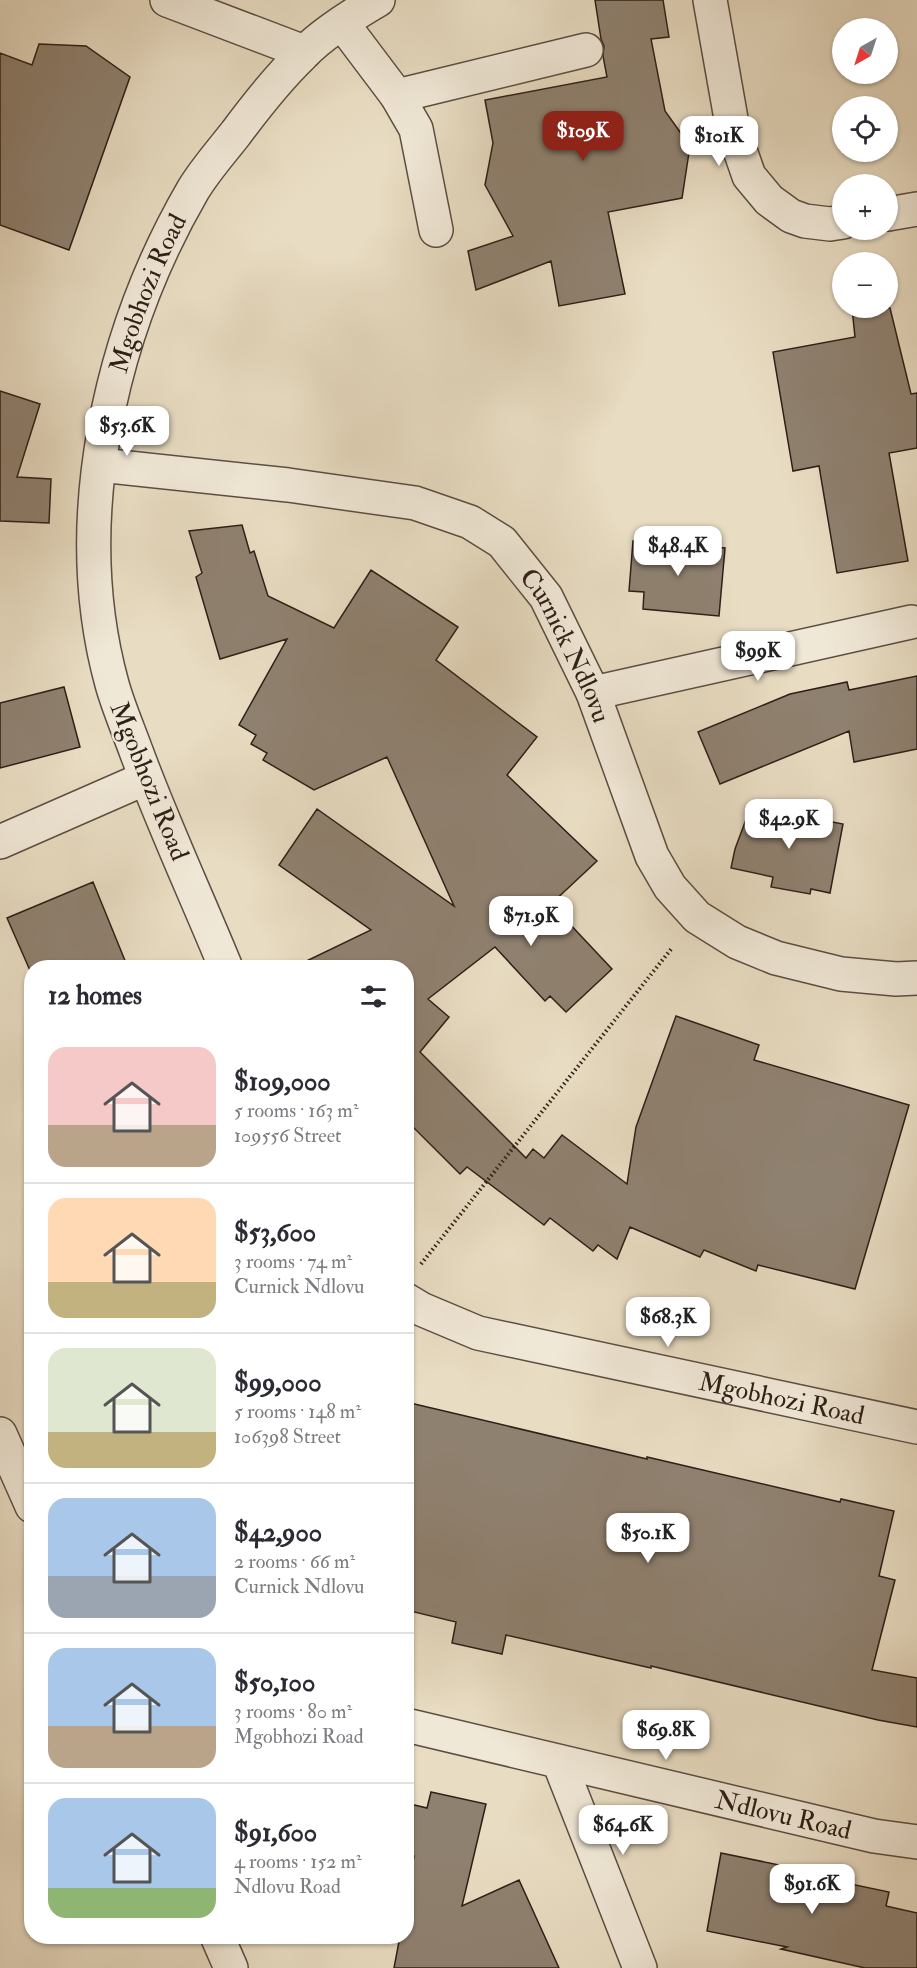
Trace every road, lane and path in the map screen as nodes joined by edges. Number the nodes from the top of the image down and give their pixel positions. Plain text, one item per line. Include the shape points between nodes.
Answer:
1 (166, 0) edge
2 (378, 0) edge
3 (710, 0) edge
4 (342, 23) junction
5 (586, 50) dead end
6 (304, 52) junction
7 (397, 96) junction
8 (917, 209) edge
9 (898, 212) edge
10 (832, 224) edge
11 (436, 230) dead end
12 (99, 465) junction
13 (911, 622) dead end
14 (593, 693) junction
15 (146, 778) junction
16 (0, 842) edge
17 (697, 917) junction
18 (223, 960) edge
19 (917, 978) edge
20 (414, 1282) edge
21 (414, 1295) edge
22 (917, 1427) edge
23 (0, 1434) edge
24 (24, 1488) edge
25 (414, 1727) edge
26 (559, 1762) junction
27 (917, 1842) edge
28 (220, 1944) edge
29 (231, 1968) edge
30 (640, 1968) edge

1 - 6 street
2 - 4 street, Mgobhozi Road
3 - 10 street via 733,130 749,176 769,200 790,216 806,222
4 - 6 street, Mgobhozi Road
4 - 7 street
5 - 7 street
6 - 12 street, Mgobhozi Road via 194,187 160,254 128,338 109,407
7 - 11 street via 416,129
8 - 9 street
12 - 14 street, Curnick Ndlovu via 415,503 470,522 502,542 546,597
12 - 15 street, Mgobhozi Road via 93,535 97,607 112,684
13 - 14 street
14 - 17 street, Curnick Ndlovu via 652,856 670,887
15 - 16 street
15 - 18 street, Mgobhozi Road
17 - 19 street, Curnick Ndlovu via 737,942 776,958 841,974
17 - 20 path
21 - 22 street, Mgobhozi Road via 421,1309 478,1334
23 - 24 street
25 - 26 street, Ndlovu Road
26 - 27 street, Ndlovu Road via 874,1836
26 - 30 street
28 - 29 street

